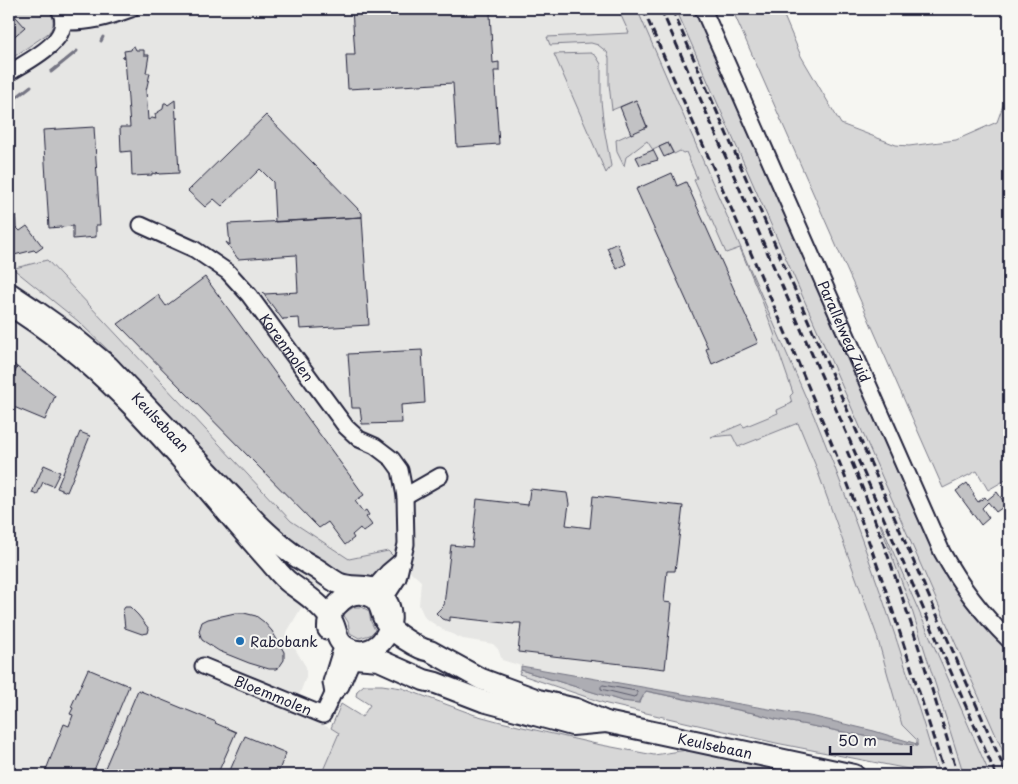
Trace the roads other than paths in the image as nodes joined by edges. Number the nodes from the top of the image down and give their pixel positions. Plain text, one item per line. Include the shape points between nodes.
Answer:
1 (131, 9) edge
2 (703, 9) edge
3 (61, 15) edge
4 (9, 74) edge
5 (141, 224) dead end
6 (9, 293) edge
7 (9, 305) edge
8 (440, 476) dead end
9 (405, 496) junction
10 (365, 593) junction
11 (328, 621) junction
12 (391, 623) junction
13 (1009, 640) edge
14 (359, 654) junction
15 (203, 666) dead end
16 (606, 722) junction
17 (854, 775) edge

1 - 3 street via 85,22
2 - 13 street, Parallelweg Zuid via 942,552 976,605
3 - 4 street via 61,34 55,43
5 - 9 street, Korenmolen via 194,249 228,272 346,427 392,459 400,470
6 - 10 main road, Keulsebaan via 108,366 258,524 304,563 310,572 332,588
7 - 11 main road, Keulsebaan via 57,337 102,376 156,431 290,582 292,591
8 - 9 street
9 - 10 street, Korenmolen via 406,544 398,578
10 - 11 main road via 335,606
10 - 12 main road via 379,604 385,622
11 - 14 main road via 331,642
12 - 14 main road via 378,645
12 - 16 main road, Keulsebaan via 425,644 430,651 482,679
14 - 15 street, Bloemmolen via 331,682 333,694 323,715
14 - 16 main road, Keulsebaan via 483,701 572,725
16 - 17 main road, Keulsebaan

